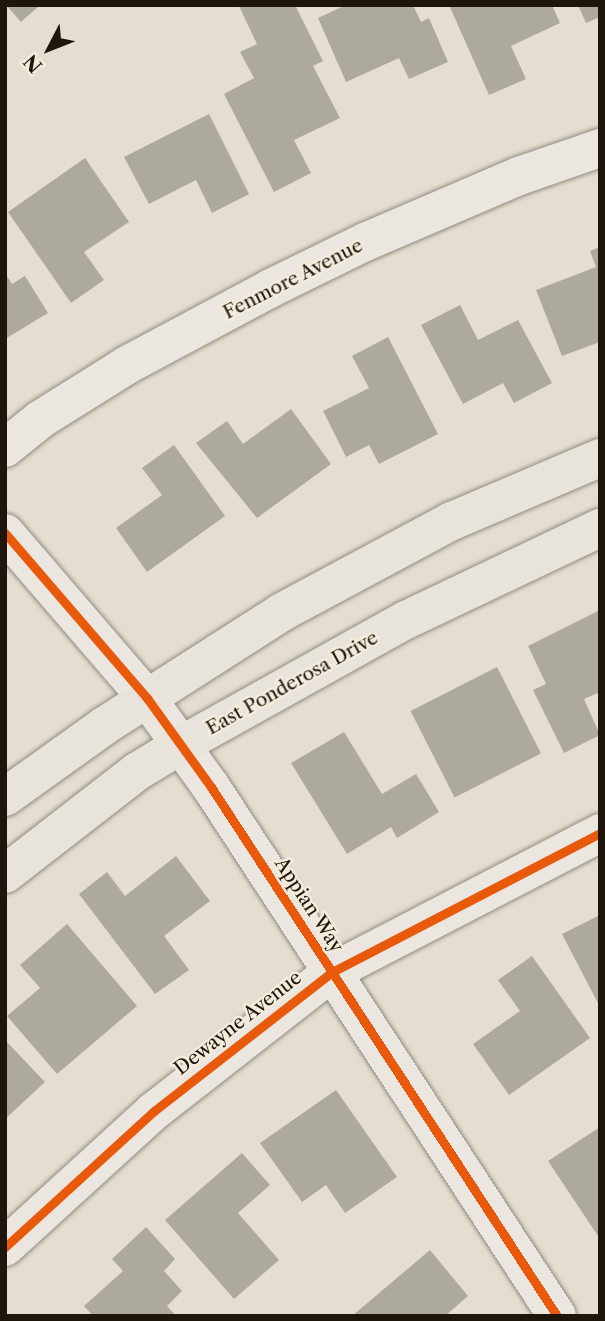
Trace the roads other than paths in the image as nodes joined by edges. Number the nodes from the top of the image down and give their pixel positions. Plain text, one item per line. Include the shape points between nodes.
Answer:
1 (600, 148) edge
2 (5, 448) edge
3 (600, 458) edge
4 (600, 528) edge
5 (5, 533) edge
6 (147, 698) junction
7 (181, 745) junction
8 (5, 797) edge
9 (600, 833) edge
10 (5, 874) edge
11 (332, 972) junction
12 (5, 1247) edge
13 (557, 1316) edge

1 - 2 street, Fenmore Avenue via 506,181 283,282 127,365 41,419
3 - 6 main road via 452,521 282,612
4 - 7 main road, East Ponderosa Drive via 406,620
5 - 6 street, Appian Way
6 - 7 street, Appian Way
6 - 8 main road
7 - 10 main road, East Ponderosa Drive via 138,771
7 - 11 street, Appian Way
9 - 11 street, Dewayne Avenue
11 - 12 street, Dewayne Avenue via 154,1111
11 - 13 street, Appian Way

